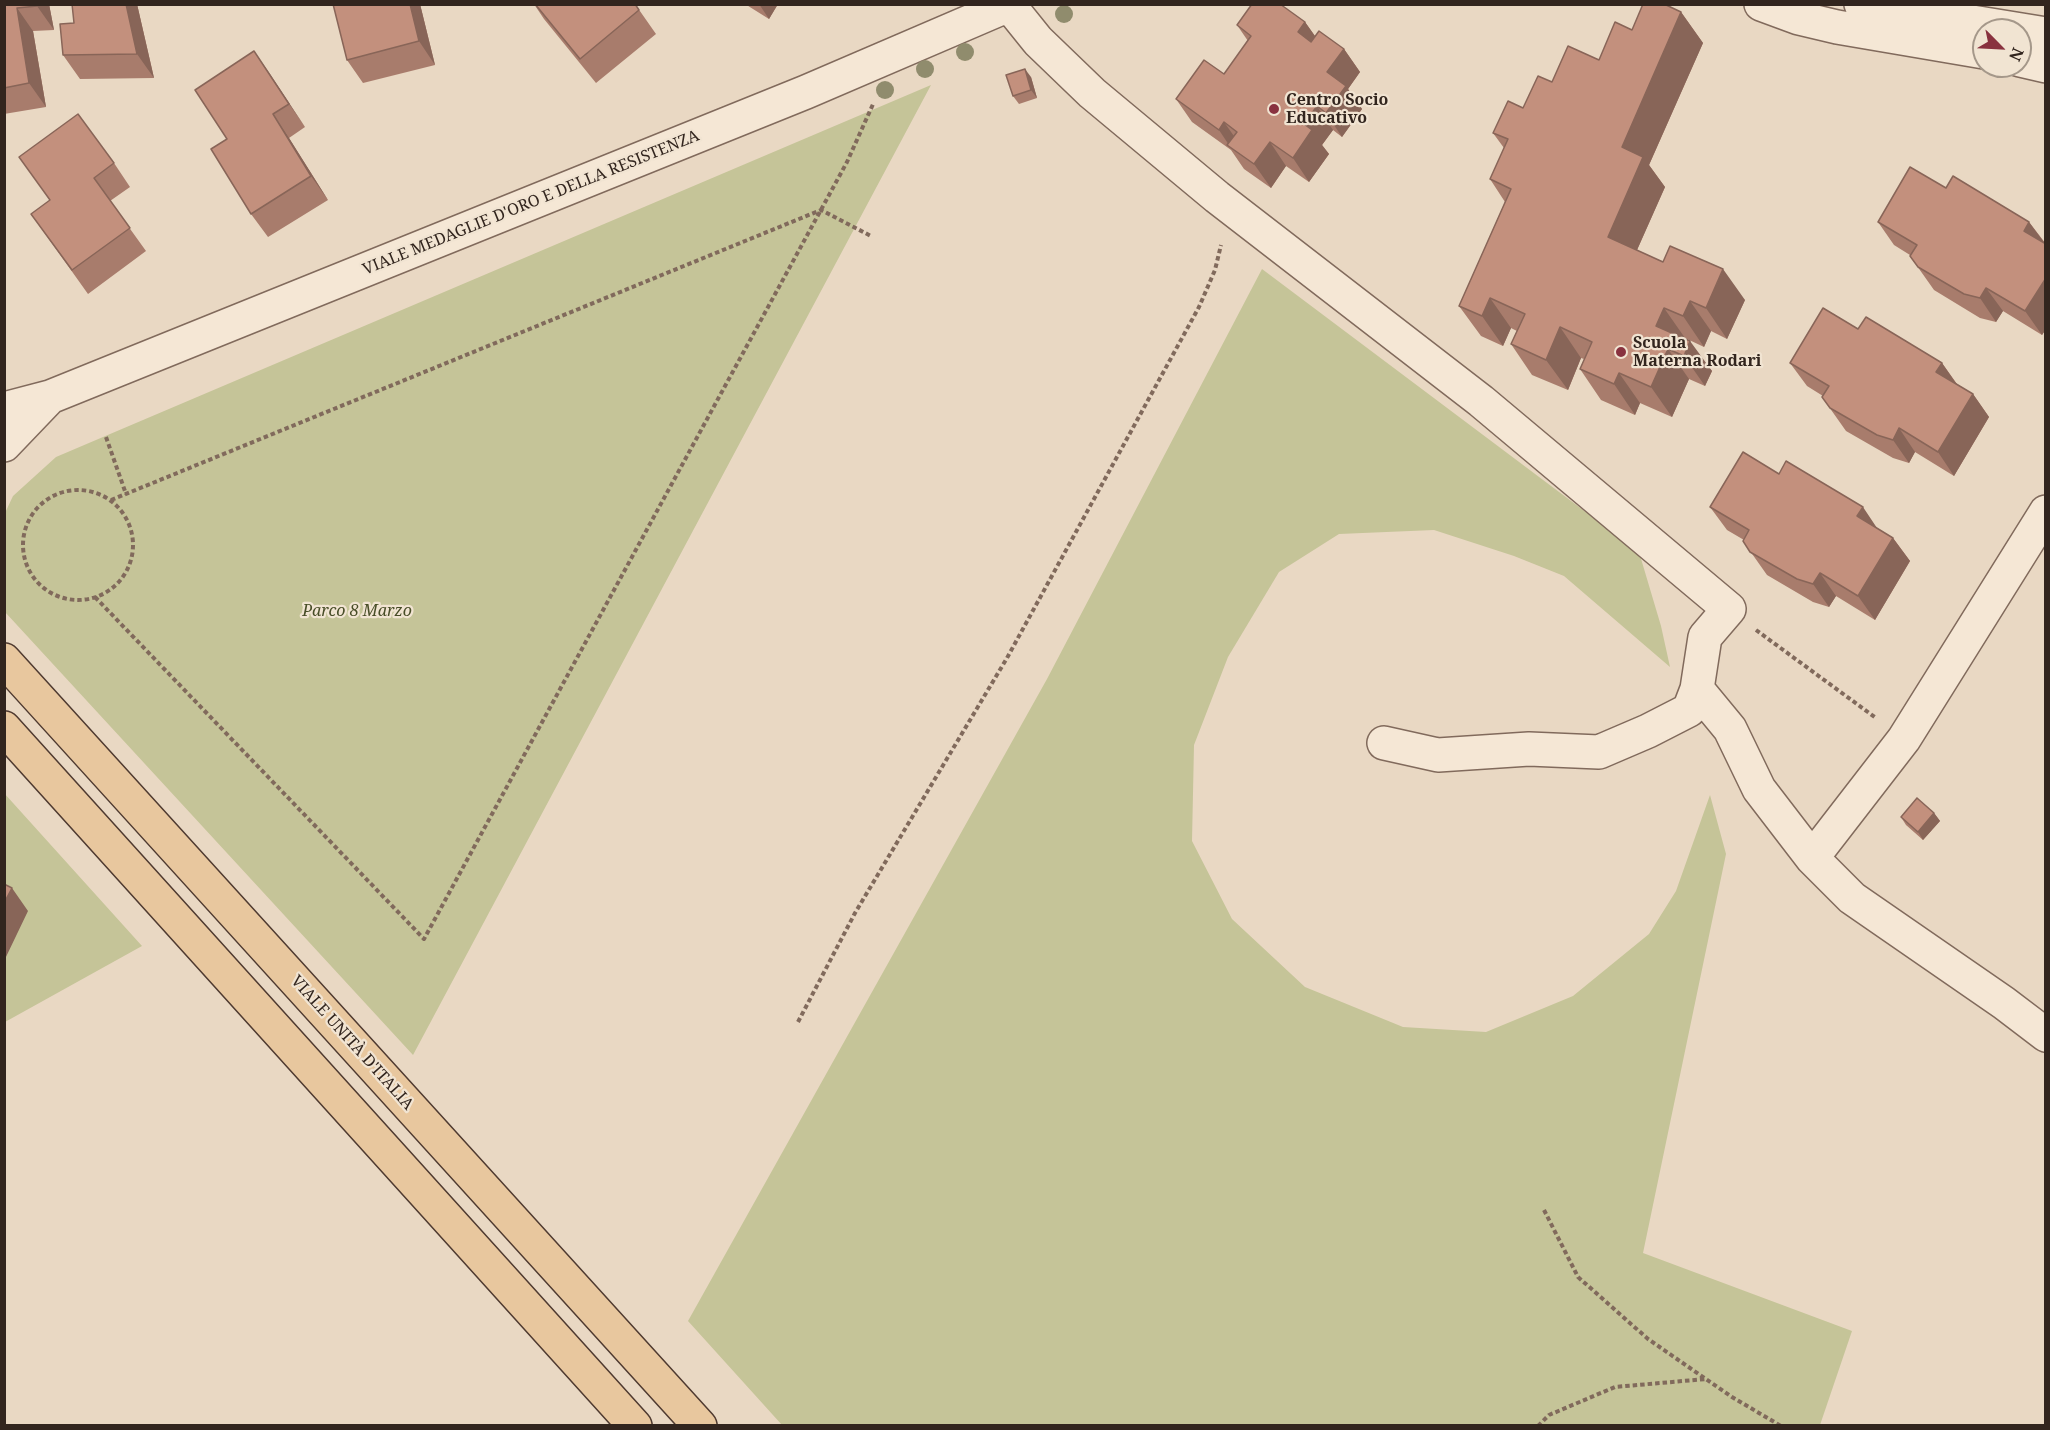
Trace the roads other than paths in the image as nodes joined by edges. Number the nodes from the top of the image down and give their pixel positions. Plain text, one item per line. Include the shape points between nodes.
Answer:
1 (1761, 4) edge
2 (1861, 4) edge
3 (1010, 5) edge
4 (2046, 34) edge
5 (1972, 50) edge
6 (50, 397) junction
7 (4, 410) edge
8 (4, 444) edge
9 (2046, 512) edge
10 (4, 660) edge
11 (1697, 689) junction
12 (4, 728) edge
13 (1384, 743) dead end
14 (1812, 858) junction
15 (2046, 1035) edge
16 (634, 1425) edge
17 (700, 1425) edge

1 - 5 street via 1837,27
2 - 4 street
3 - 6 street, VIALE MEDAGLIE D'ORO E DELLA RESISTENZA via 806,92
3 - 11 street via 1038,41 1092,93 1217,197 1481,401 1729,609 1705,637
6 - 7 street, VIALE MEDAGLIE D'ORO E DELLA RESISTENZA
6 - 8 street
9 - 14 street via 1904,739
10 - 17 main road, VIALE UNITÀ D'ITALIA
11 - 13 street via 1689,710 1599,752 1529,748 1438,755
11 - 14 street via 1730,729 1760,789
12 - 16 main road
14 - 15 street via 1852,898

